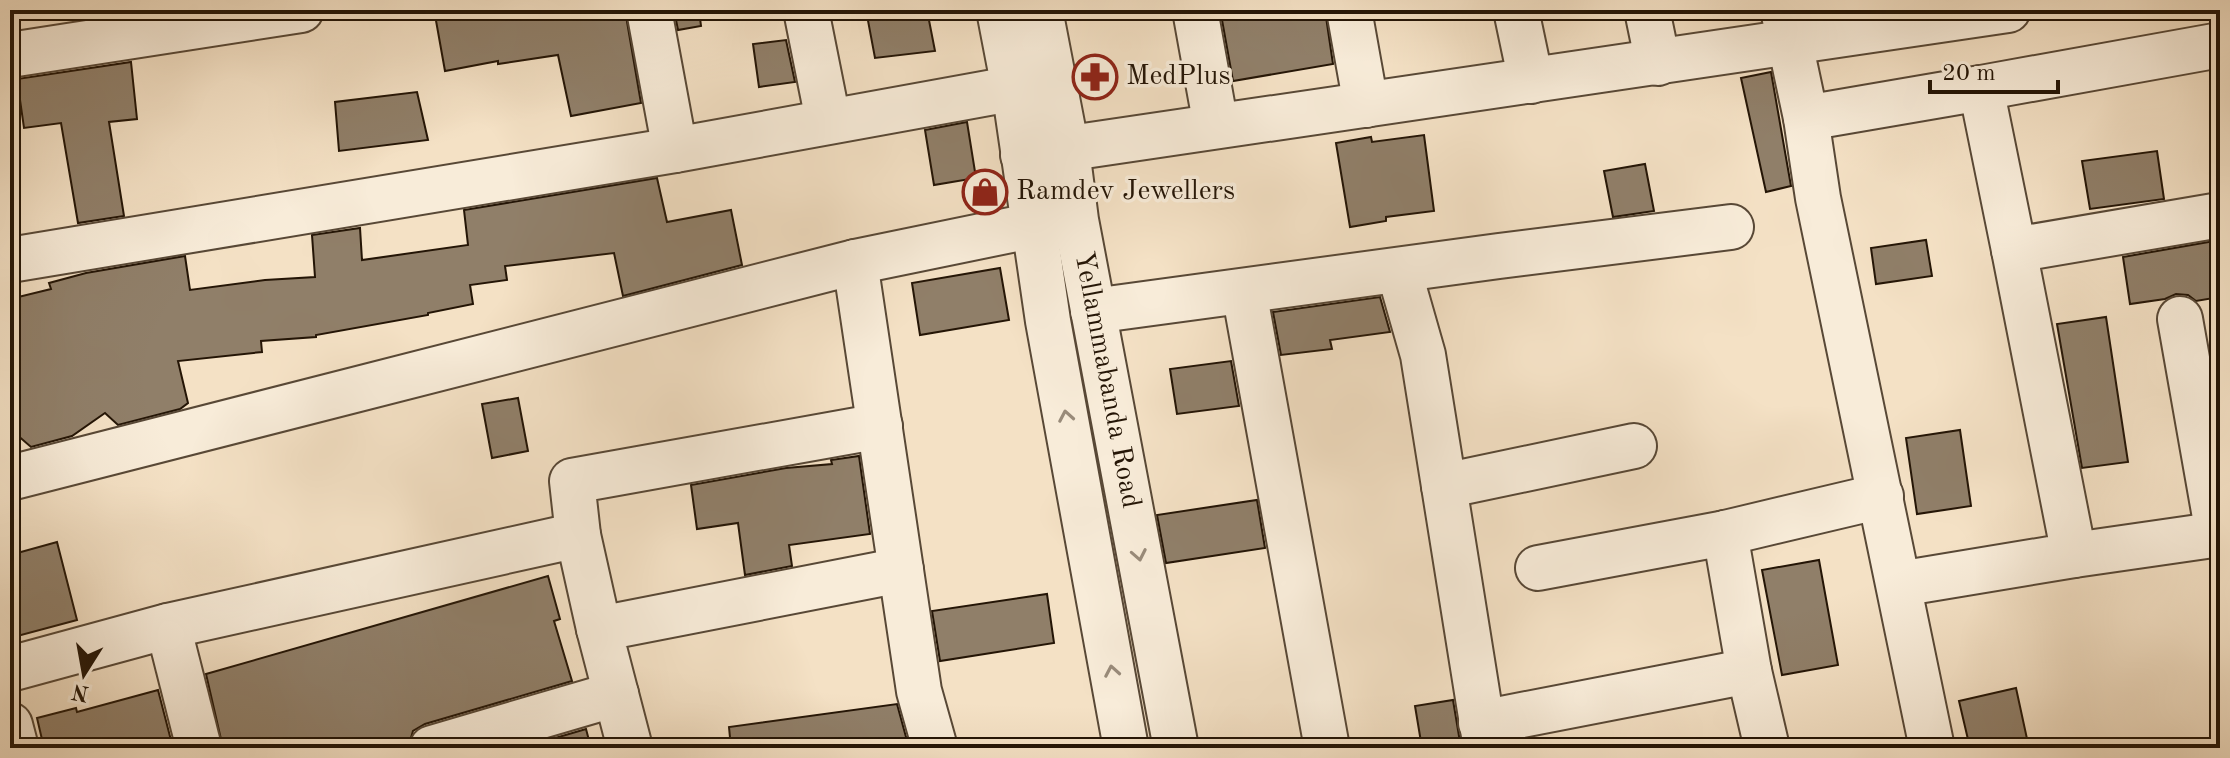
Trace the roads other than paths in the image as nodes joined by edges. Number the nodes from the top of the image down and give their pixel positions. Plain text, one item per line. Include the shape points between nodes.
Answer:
1 (649, 10) edge
2 (806, 10) edge
3 (999, 10) edge
4 (1040, 10) edge
5 (1195, 10) edge
6 (1349, 10) edge
7 (1516, 10) edge
8 (1647, 10) edge
9 (2008, 10) edge
10 (289, 11) edge
11 (1932, 16) edge
12 (1786, 27) edge
13 (2220, 45) edge
14 (10, 55) edge
15 (1658, 63) junction
16 (1531, 81) junction
17 (1034, 85) junction
18 (1981, 88) junction
19 (1366, 105) junction
20 (1806, 118) junction
21 (828, 120) junction
22 (1216, 126) junction
23 (675, 150) junction
24 (1067, 150) junction
25 (1023, 155) junction
26 (2220, 215) edge
27 (1035, 225) junction
28 (1731, 227) dead end
29 (2014, 250) junction
30 (10, 260) edge
31 (855, 262) junction
32 (1399, 271) junction
33 (1244, 291) junction
34 (1093, 311) junction
35 (2180, 319) dead end
36 (880, 426) junction
37 (1634, 446) dead end
38 (10, 478) edge
39 (1444, 486) junction
40 (1881, 496) junction
41 (1725, 533) junction
42 (2219, 534) edge
43 (578, 535) junction
44 (2074, 555) junction
45 (1538, 568) dead end
46 (901, 570) junction
47 (1899, 584) junction
48 (168, 626) junction
49 (599, 629) junction
50 (10, 669) edge
51 (1749, 671) junction
52 (616, 694) junction
53 (10, 725) edge
54 (1484, 735) edge
55 (16, 748) edge
56 (199, 748) edge
57 (432, 748) edge
58 (630, 748) edge
59 (935, 748) edge
60 (1126, 748) edge
61 (1176, 748) edge
62 (1327, 748) edge
63 (1767, 748) edge
64 (1932, 748) edge

1 - 23 street
2 - 21 street
3 - 17 street, Yellammabanda Road
4 - 17 street, Yellammabanda Road
5 - 22 street
6 - 19 street
7 - 16 street
8 - 15 street
9 - 11 street
10 - 14 street
11 - 12 street
12 - 15 street
12 - 20 street
13 - 18 street
15 - 16 street
16 - 19 street
17 - 21 street
17 - 24 street, Yellammabanda Road
17 - 25 street, Yellammabanda Road
18 - 20 street
18 - 29 street
19 - 22 street
20 - 40 street
21 - 23 street
22 - 24 street
23 - 30 street
24 - 25 street
24 - 34 street, Yellammabanda Road
25 - 27 street, Yellammabanda Road
26 - 29 street
27 - 31 street
60 -> 27 street, Yellammabanda Road
28 - 32 street
29 - 44 street
31 - 36 street
31 - 38 street
32 - 33 street
32 - 39 street via 1423,355
33 - 34 street
33 - 62 street
34 -> 61 street, Yellammabanda Road
35 - 42 street
36 - 43 street via 572,481
36 - 46 street
37 - 39 street
39 - 54 street
40 - 41 street
40 - 47 street
41 - 45 street
41 - 51 street
42 - 44 street
43 - 48 street
43 - 49 street
44 - 47 street
46 - 49 street
46 - 59 street via 919,691
47 - 64 street
48 - 50 street
48 - 56 street
49 - 52 street
51 - 54 street
51 - 63 street
52 - 57 street
52 - 58 street
53 - 55 street

